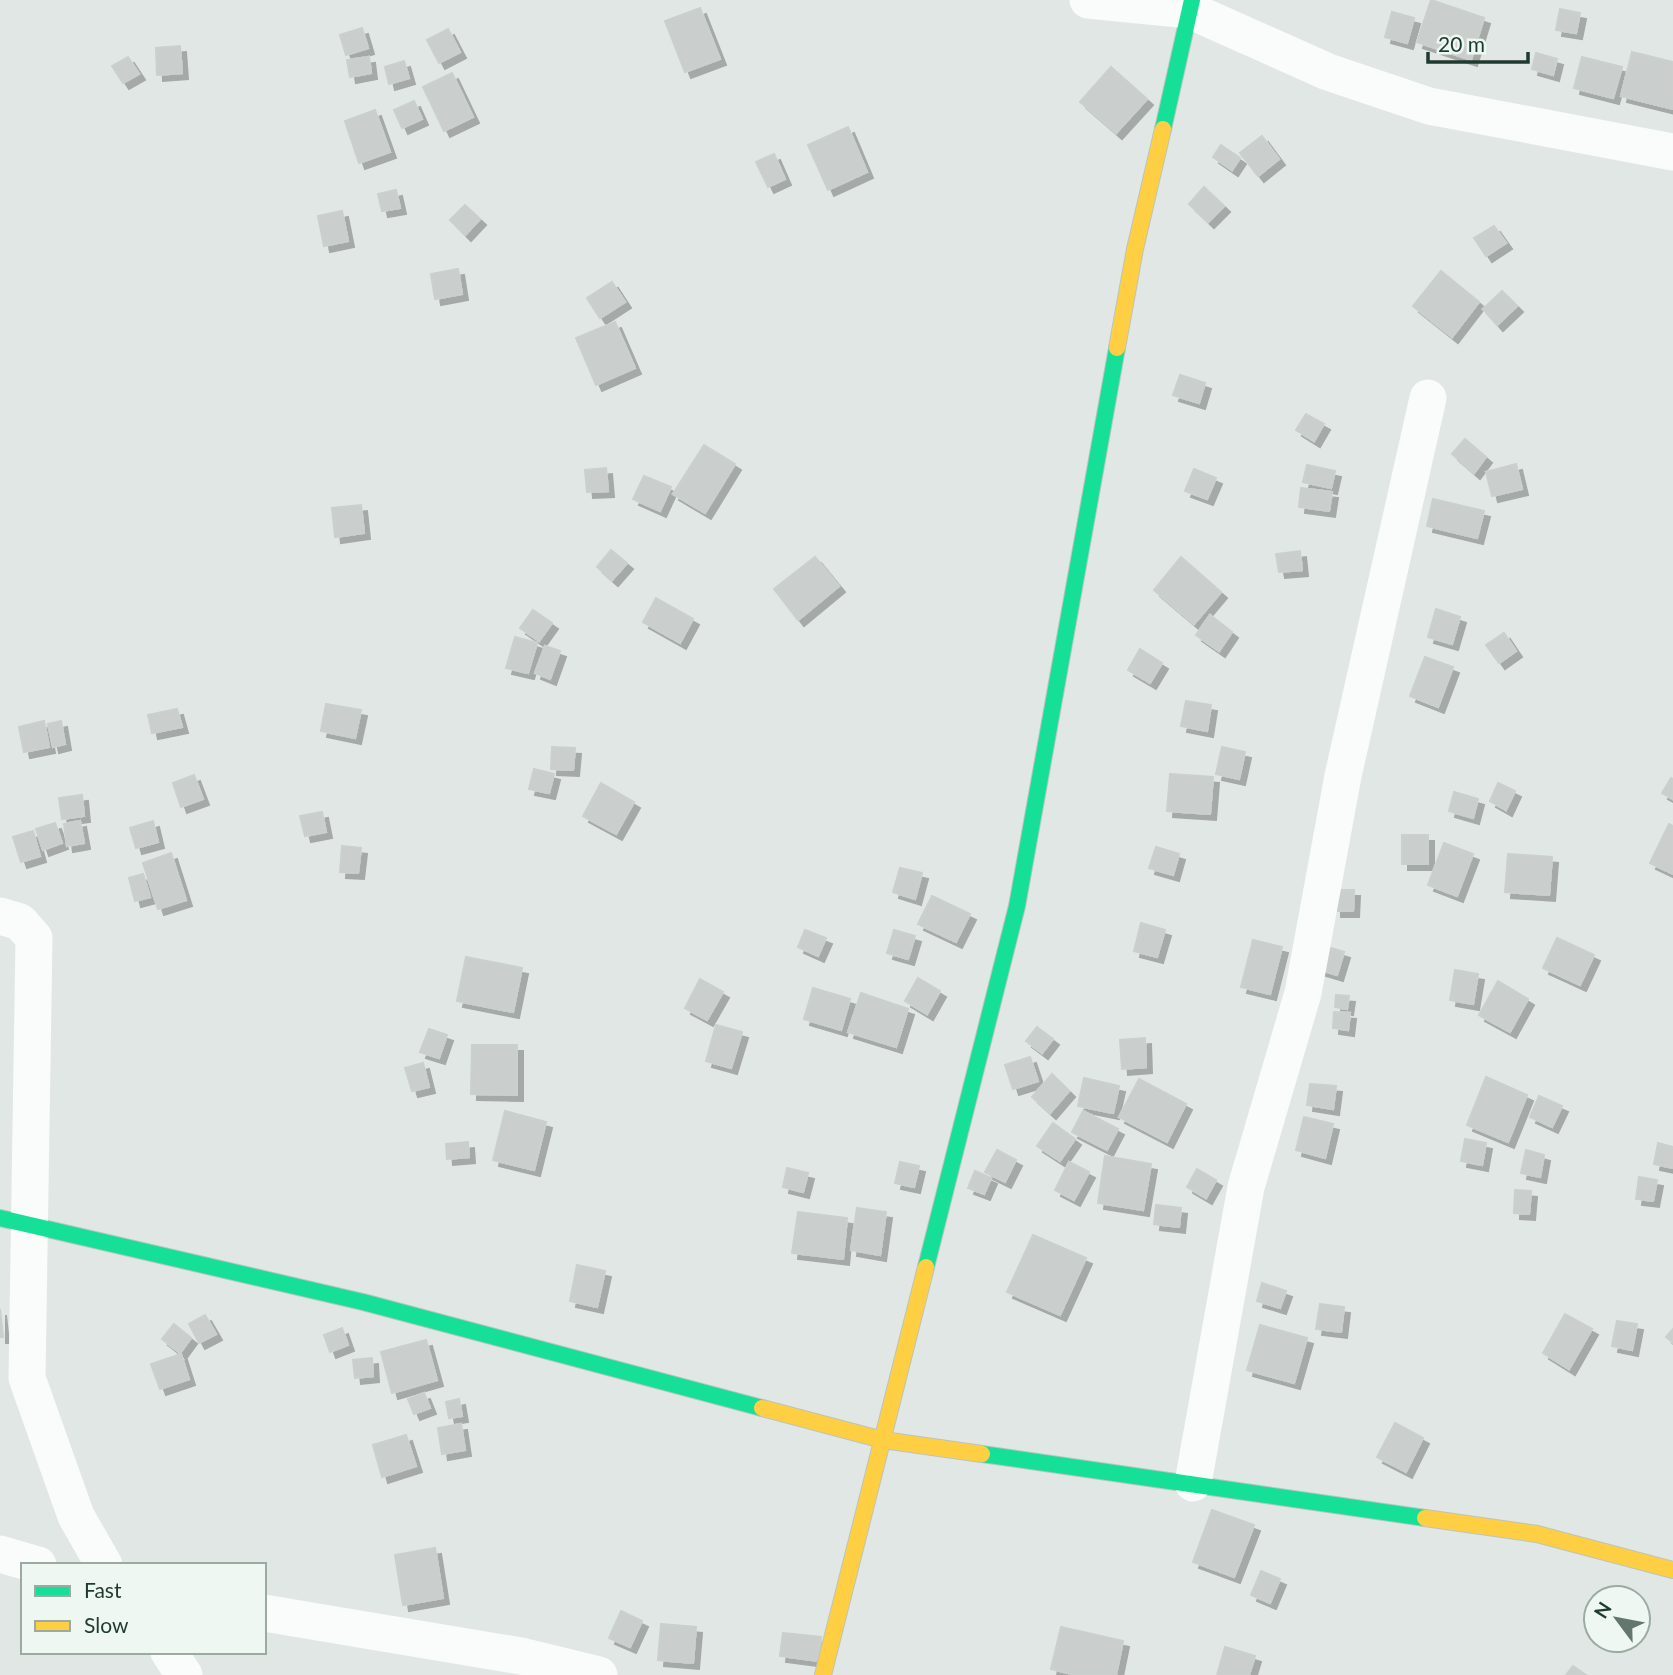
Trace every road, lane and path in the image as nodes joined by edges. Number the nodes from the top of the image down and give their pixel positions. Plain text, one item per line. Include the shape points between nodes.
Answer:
1 (1088, 0) edge
2 (1190, 5) edge
3 (1673, 152) edge
4 (1428, 398) dead end
5 (0, 916) edge
6 (15, 1222) edge
7 (883, 1440) junction
8 (1193, 1483) junction
9 (0, 1553) edge
10 (32, 1563) edge
11 (103, 1563) edge
12 (1673, 1570) edge
13 (266, 1613) edge
14 (147, 1654) edge
15 (170, 1654) edge
16 (150, 1675) edge
17 (184, 1675) edge
18 (599, 1675) edge
19 (823, 1675) edge

1 - 2 street
2 - 3 street via 1328,72 1429,106
2 - 7 street via 1135,249 1017,906
4 - 8 street via 1343,776 1303,993 1246,1187
5 - 6 street via 20,922 34,938
6 - 7 street via 363,1302
6 - 11 street via 27,1378 76,1516
7 - 8 street
7 - 19 street
8 - 12 street via 1537,1534
9 - 10 street
13 - 18 street via 521,1656
14 - 16 street
15 - 17 street

